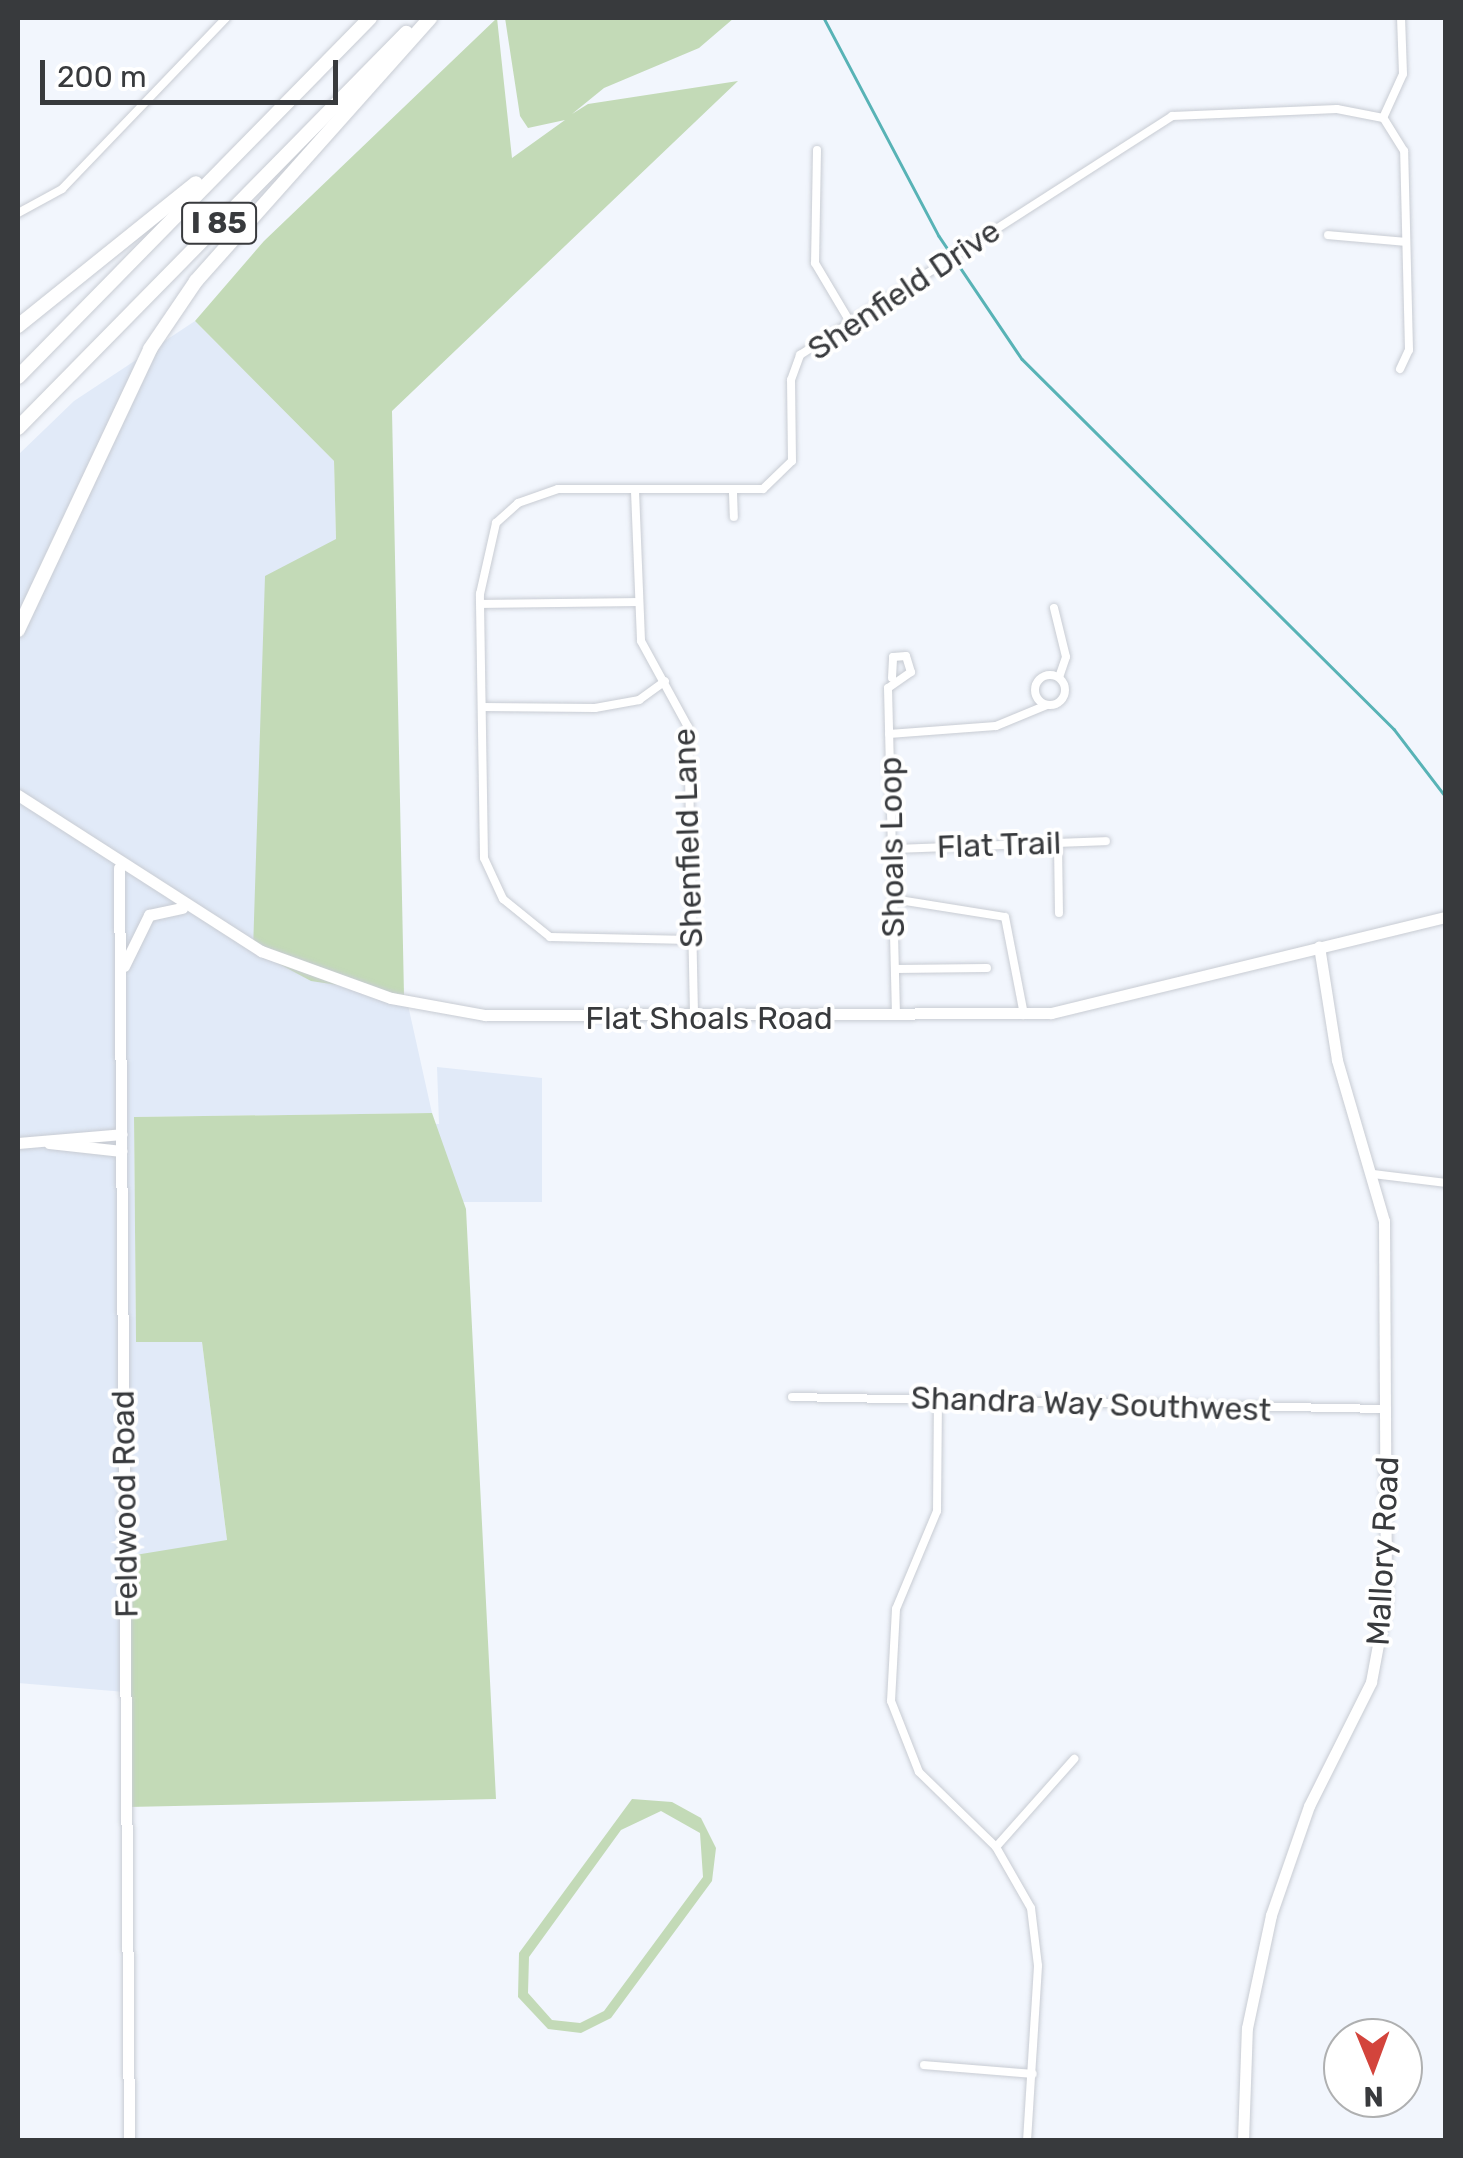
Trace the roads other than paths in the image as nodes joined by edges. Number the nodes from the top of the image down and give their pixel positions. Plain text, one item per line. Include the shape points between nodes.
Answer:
1 (226, 18) edge
2 (370, 18) edge
3 (420, 18) edge
4 (430, 18) edge
5 (1401, 18) edge
6 (1383, 118) junction
7 (247, 142) junction
8 (816, 150) dead end
9 (18, 213) edge
10 (1328, 235) dead end
11 (1406, 242) junction
12 (850, 322) junction
13 (18, 326) edge
14 (1400, 370) dead end
15 (18, 377) edge
16 (18, 428) edge
17 (635, 492) junction
18 (733, 492) junction
19 (734, 517) dead end
20 (636, 602) junction
21 (480, 604) junction
22 (1054, 608) dead end
23 (18, 630) edge
24 (1059, 677) junction
25 (892, 678) dead end
26 (665, 681) junction
27 (1048, 705) junction
28 (482, 707) junction
29 (889, 734) junction
30 (18, 795) edge
31 (1106, 841) dead end
32 (1058, 843) junction
33 (892, 849) junction
34 (119, 868) junction
35 (893, 898) junction
36 (184, 908) junction
37 (1059, 912) dead end
38 (1446, 917) edge
39 (691, 940) junction
40 (1318, 946) junction
41 (987, 968) dead end
42 (895, 969) junction
43 (120, 980) junction
44 (1024, 1014) junction
45 (896, 1017) junction
46 (694, 1018) junction
47 (122, 1134) junction
48 (49, 1142) junction
49 (18, 1143) edge
50 (122, 1151) junction
51 (1373, 1174) junction
52 (1446, 1183) edge
53 (792, 1398) dead end
54 (938, 1398) junction
55 (1390, 1409) junction
56 (1074, 1759) dead end
57 (996, 1847) junction
58 (924, 2065) dead end
59 (1033, 2074) junction
60 (129, 2140) edge
61 (1028, 2140) edge
62 (1243, 2140) edge

1 - 9 street via 62,189
2 - 7 highway, I 85
3 - 16 highway, I 85
4 - 23 highway via 196,281 150,350
5 - 6 street via 1403,74
6 - 11 street via 1404,152
6 - 12 street, Shenfield Drive via 1337,109 1172,116
7 - 13 highway
7 - 15 highway, I 85
8 - 12 street via 816,263
10 - 11 street
11 - 14 street via 1409,350
12 - 18 street, Shenfield Drive via 800,355 791,380 792,460 763,488
17 - 18 street, Shenfield Drive
17 - 20 street, Shenfield Lane
17 - 21 street, Shenfield Drive via 558,490 518,502 483,551
18 - 19 street
20 - 21 street
20 - 26 street, Shenfield Lane via 640,642
21 - 28 street, Shenfield Drive
22 - 24 street via 1066,657
24 - 27 street via 1064,696
24 - 27 street via 1036,686
25 - 29 street, Shoals Loop
26 - 28 street via 638,700 595,708
26 - 39 street, Shenfield Lane via 688,727
27 - 29 street via 996,726
28 - 39 street, Shenfield Drive via 484,858 521,921 550,938
29 - 33 street, Shoals Loop
30 - 34 street, Flat Shoals Road
31 - 32 street, Flat Trail
32 - 33 street, Flat Trail
32 - 37 street
33 - 35 street, Shoals Loop
34 - 36 street, Flat Shoals Road
34 - 43 street, Feldwood Road
35 - 42 street, Shoals Loop
35 - 44 street via 1004,916
36 - 43 street via 149,915
36 - 46 street, Flat Shoals Road via 303,970 391,998 536,1019
38 - 40 street, Flat Shoals Road
39 - 46 street, Shenfield Lane
40 - 44 street, Flat Shoals Road via 1140,998
40 - 51 street, Mallory Road via 1336,1060
41 - 42 street
42 - 45 street, Shoals Loop
43 - 47 street, Feldwood Road
44 - 45 street, Flat Shoals Road
45 - 46 street, Flat Shoals Road
47 - 48 street
47 - 50 street, Feldwood Road
48 - 49 street
48 - 50 street
50 - 60 street, Feldwood Road
51 - 52 street
51 - 55 street, Mallory Road via 1390,1291
53 - 54 street, Shandra Way Southwest
54 - 55 street, Shandra Way Southwest
54 - 57 street via 936,1511 896,1609 891,1701 919,1772
55 - 62 street, Mallory Road via 1378,1654 1271,1915 1247,2028
56 - 57 street
57 - 59 street via 1037,1934
58 - 59 street
59 - 61 street

